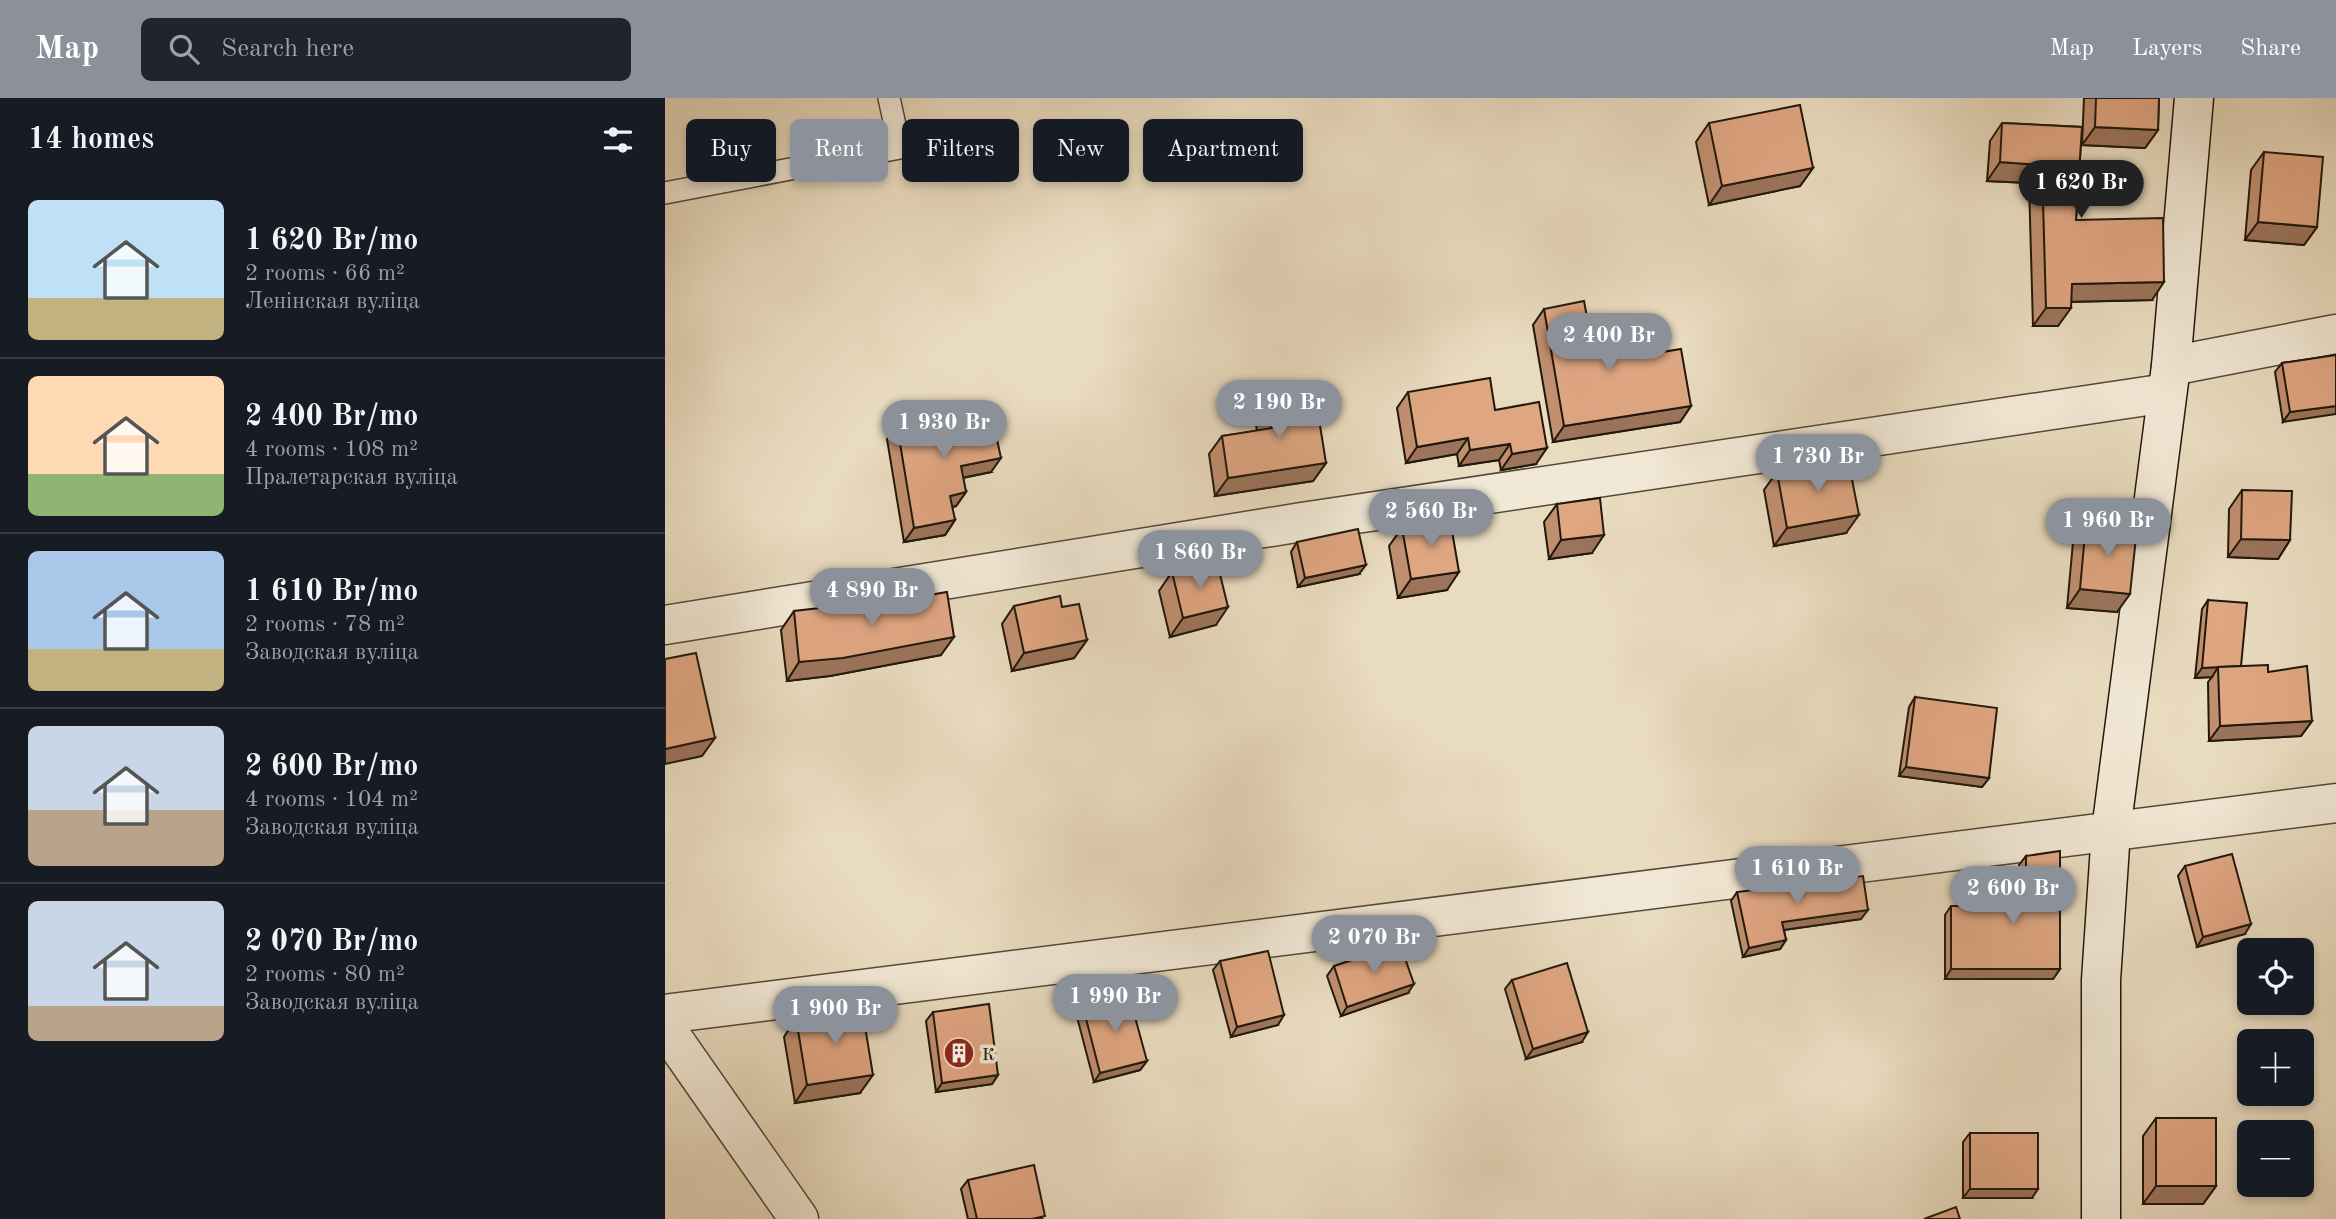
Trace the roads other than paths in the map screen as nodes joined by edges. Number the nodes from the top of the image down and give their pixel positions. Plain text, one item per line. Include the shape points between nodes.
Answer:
1 (889, 98) edge
2 (2194, 98) edge
3 (665, 193) edge
4 (2336, 334) edge
5 (2169, 380) junction
6 (665, 625) edge
7 (2336, 803) edge
8 (2111, 831) junction
9 (665, 1014) edge
10 (665, 1034) edge
11 (799, 1219) edge
12 (2101, 1219) edge

1 - 3 lane via 900,148
2 - 5 street
4 - 5 street
5 - 6 street
5 - 8 street
7 - 8 street
8 - 9 street
8 - 12 street via 2101,980
10 - 11 street via 674,1040

